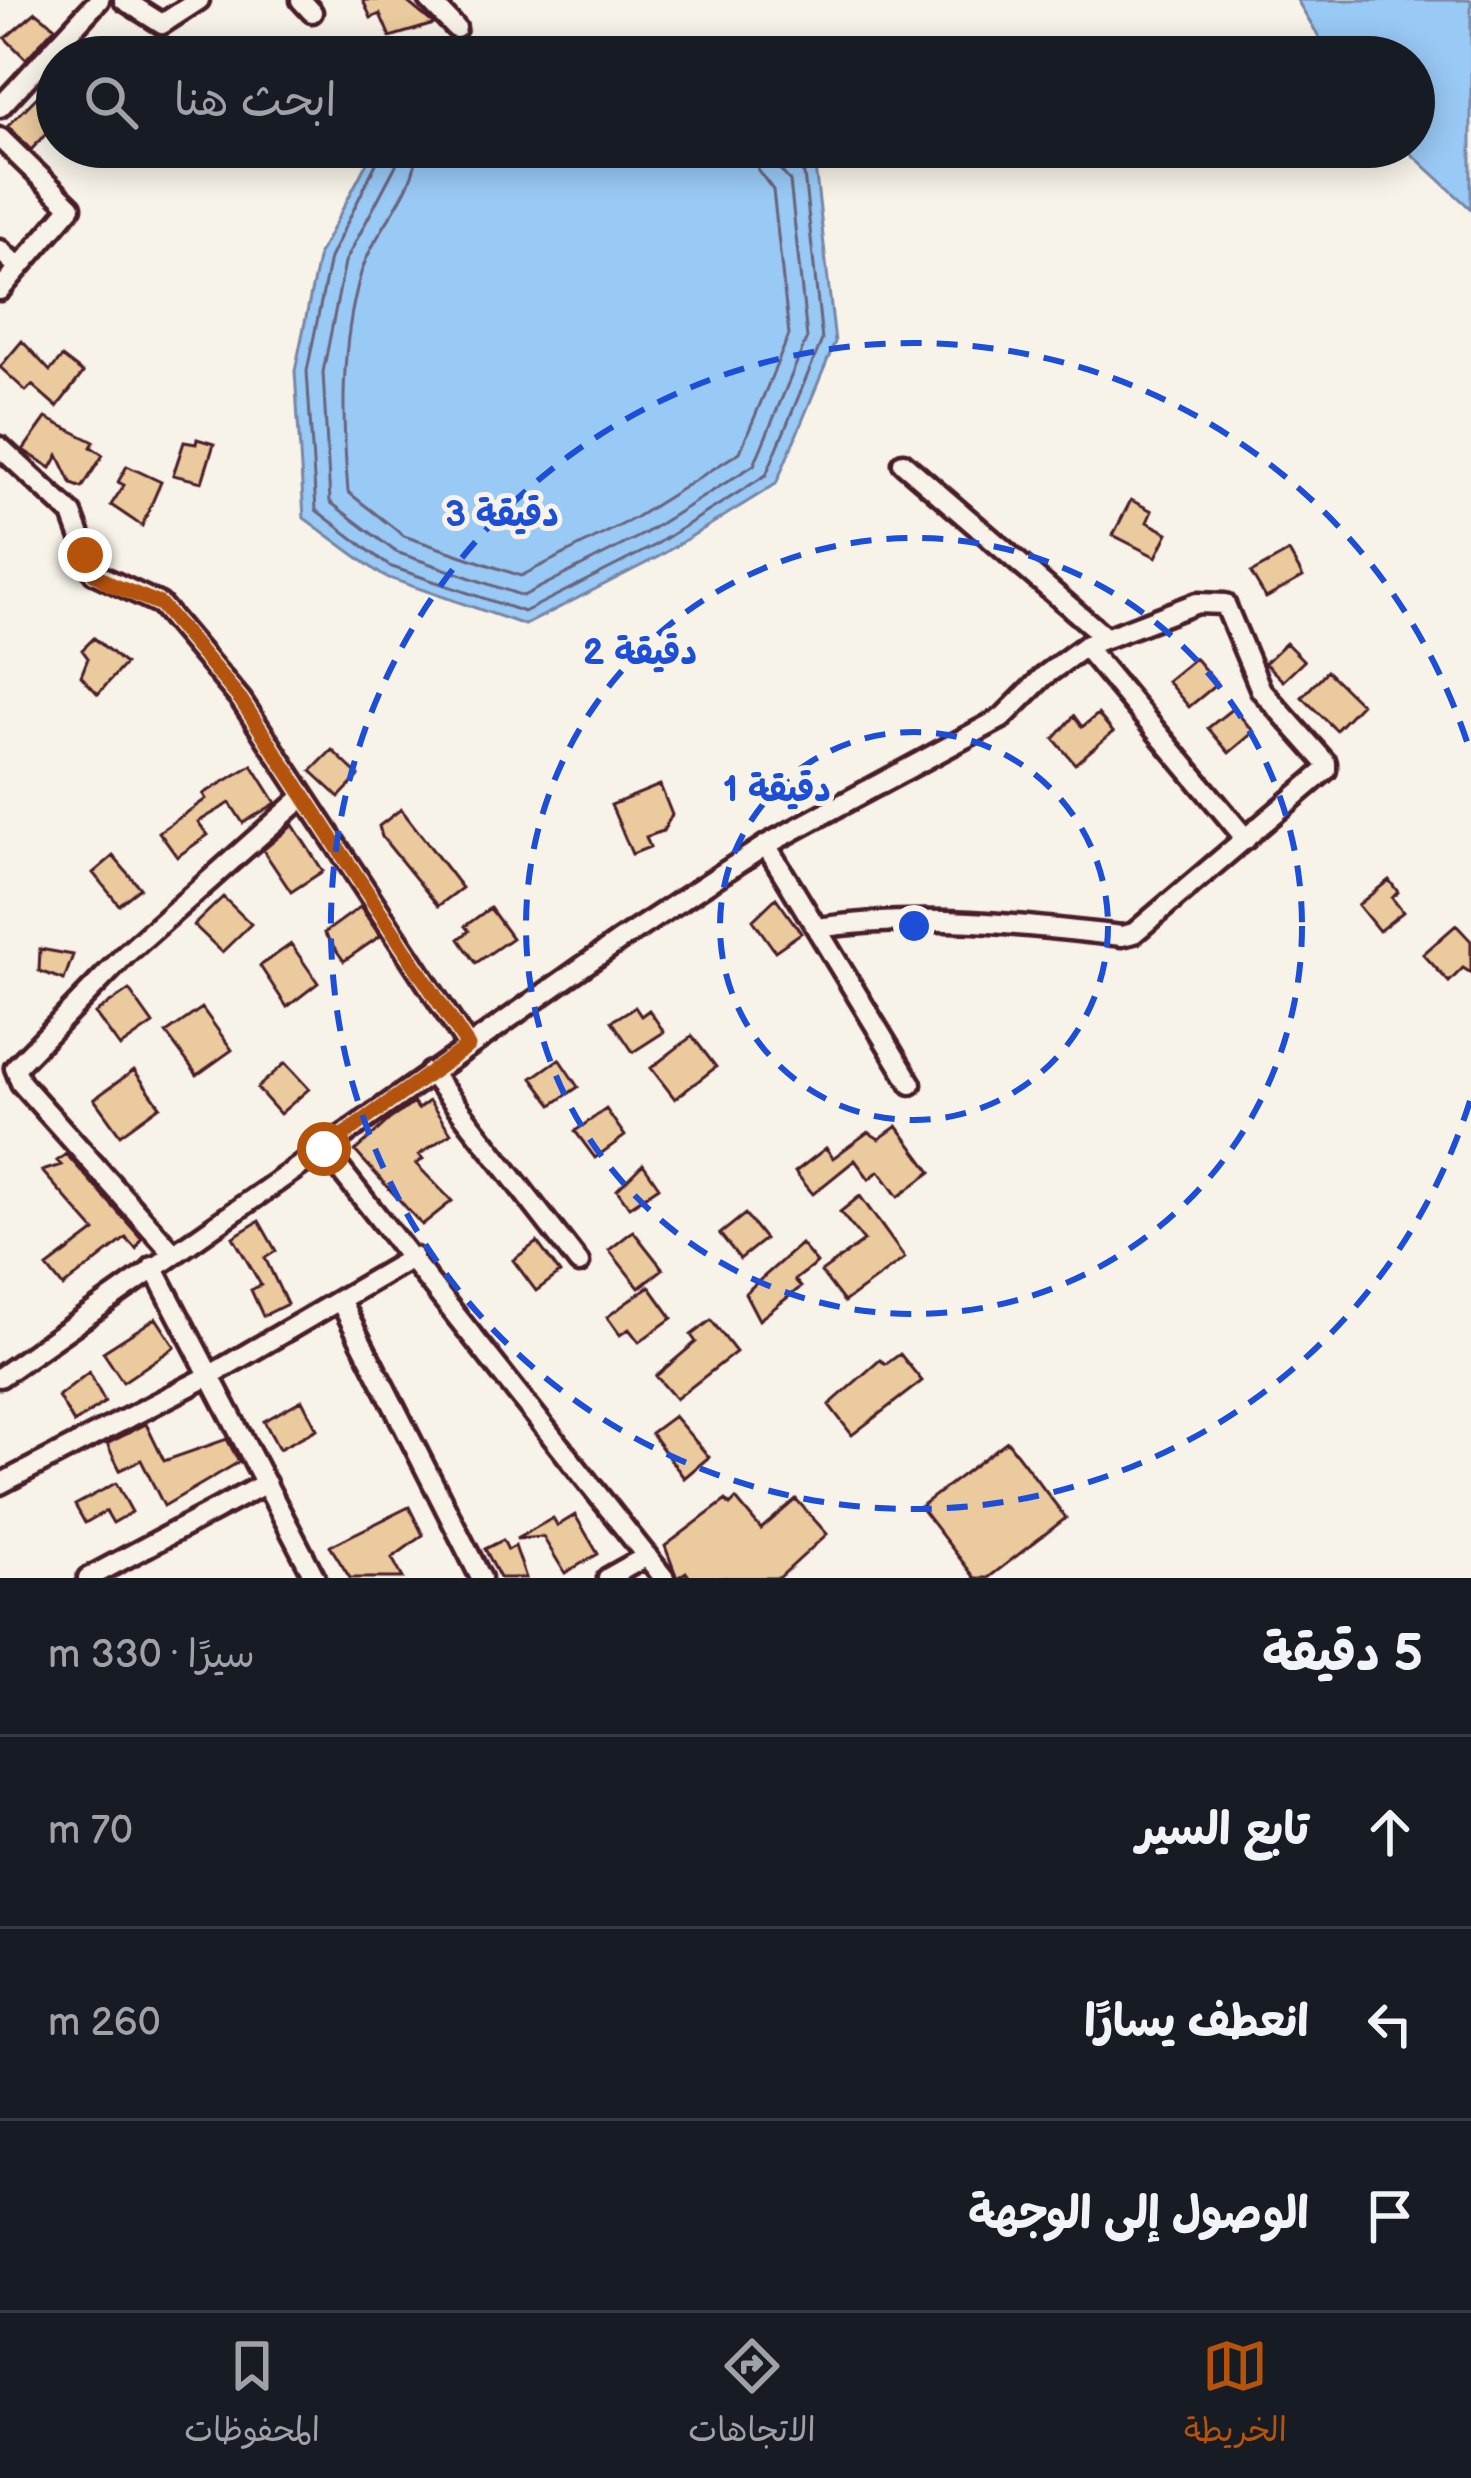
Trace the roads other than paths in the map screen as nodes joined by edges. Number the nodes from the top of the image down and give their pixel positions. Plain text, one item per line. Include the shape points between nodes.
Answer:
1 (99, 0) edge
2 (124, 0) edge
3 (199, 0) edge
4 (429, 0) edge
5 (455, 28) dead end
6 (66, 36) edge
7 (36, 68) edge
8 (0, 107) edge
9 (0, 138) edge
10 (0, 250) edge
11 (19, 268) junction
12 (0, 290) edge
13 (0, 447) edge
14 (903, 463) dead end
15 (1106, 638) junction
16 (1085, 646) junction
17 (302, 798) junction
18 (1246, 839) junction
19 (766, 845) junction
20 (817, 928) junction
21 (468, 1046) junction
22 (430, 1072) junction
23 (911, 1084) dead end
24 (324, 1149) junction
25 (173, 1253) junction
26 (413, 1257) junction
27 (579, 1263) dead end
28 (153, 1267) junction
29 (341, 1302) junction
30 (209, 1376) junction
31 (0, 1377) edge
32 (266, 1483) junction
33 (0, 1484) edge
34 (647, 1556) junction
35 (88, 1578) edge
36 (315, 1578) edge
37 (481, 1578) edge
38 (608, 1578) edge
39 (664, 1578) edge

1 - 6 street
2 - 3 street via 162,24
4 - 5 street
7 - 8 street
9 - 11 street via 71,207
10 - 11 street
11 - 12 street
13 - 17 street via 72,514 94,573 160,604 180,626 241,700
14 - 15 street
15 - 16 street
15 - 18 street via 1197,602 1225,604 1234,616 1261,690 1327,767
16 - 18 street
16 - 19 street via 1002,718
17 - 21 street
17 - 25 street via 125,956 15,1068
18 - 20 street via 1148,924 1122,936 961,918
19 - 20 street
19 - 21 street
20 - 23 street
21 - 22 street
22 - 24 street
22 - 27 street
24 - 25 street
24 - 26 street
25 - 28 street
26 - 29 street
26 - 34 street
28 - 30 street
28 - 31 street
29 - 30 street
29 - 37 street
30 - 32 street
30 - 33 street
32 - 35 street
32 - 36 street
34 - 38 street
34 - 39 street

